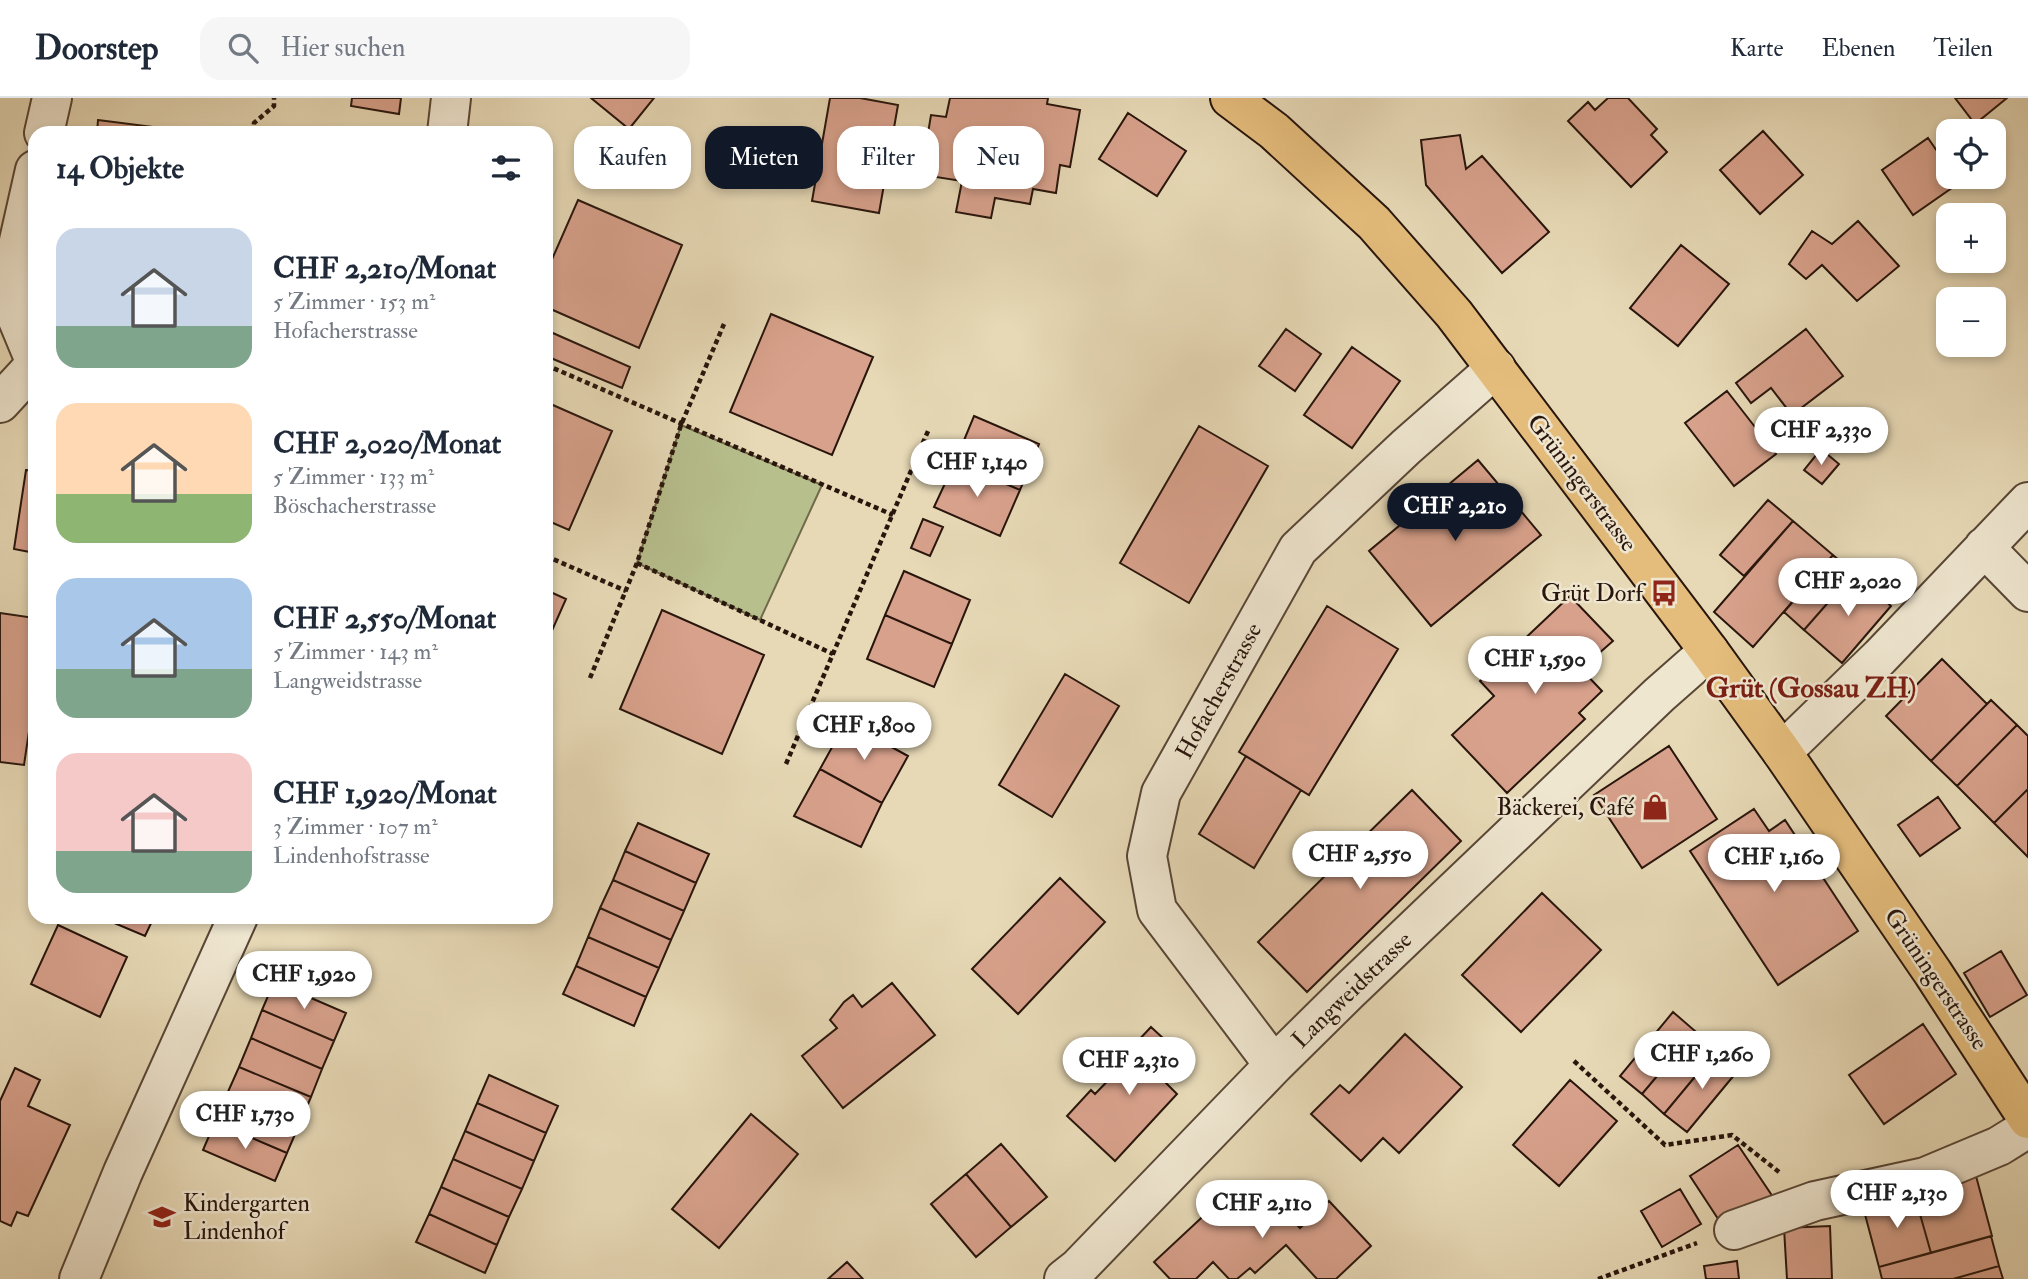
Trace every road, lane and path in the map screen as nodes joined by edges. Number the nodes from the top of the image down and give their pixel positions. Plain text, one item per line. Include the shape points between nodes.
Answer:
1 (52, 98) edge
2 (274, 98) edge
3 (451, 98) edge
4 (1230, 98) edge
5 (46, 126) edge
6 (254, 126) edge
7 (448, 126) edge
8 (28, 201) edge
9 (724, 324) dead end
10 (28, 346) edge
11 (553, 368) edge
12 (1496, 368) junction
13 (28, 371) edge
14 (0, 403) edge
15 (681, 425) junction
16 (928, 431) dead end
17 (2028, 502) edge
18 (893, 515) junction
19 (1984, 547) junction
20 (553, 559) edge
21 (637, 563) junction
22 (626, 591) junction
23 (2028, 592) edge
24 (1709, 651) junction
25 (833, 654) junction
26 (590, 678) dead end
27 (1782, 752) junction
28 (786, 764) dead end
29 (235, 924) edge
30 (1574, 1061) dead end
31 (1274, 1065) junction
32 (2028, 1118) edge
33 (2028, 1128) edge
34 (1815, 1201) junction
35 (1734, 1230) joint
36 (79, 1279) edge
37 (1064, 1279) edge
38 (1598, 1279) edge

1 - 5 street
2 - 6 path via 274,106
3 - 7 street
4 - 12 main road, Grüningerstrasse via 1274,131 1374,223
8 - 10 street via 9,285
9 - 15 path
11 - 15 path
12 - 24 main road, Grüningerstrasse
12 - 31 street, Hofacherstrasse via 1298,549 1161,793 1147,856 1157,910
13 - 14 street
15 - 18 path
15 - 21 path
16 - 18 path
17 - 19 street
18 - 25 path
19 - 23 street
19 - 27 street
20 - 22 path
21 - 22 path
21 - 25 path
22 - 26 path
24 - 27 main road, Grüningerstrasse
24 - 31 street, Langweidstrasse
25 - 28 path
27 - 32 main road, Grüningerstrasse
29 - 36 street
30 - 34 path via 1665,1145 1732,1135
31 - 37 street, Langweidstrasse
33 - 34 street via 1999,1146 1925,1177
34 - 35 street
35 - 38 path

